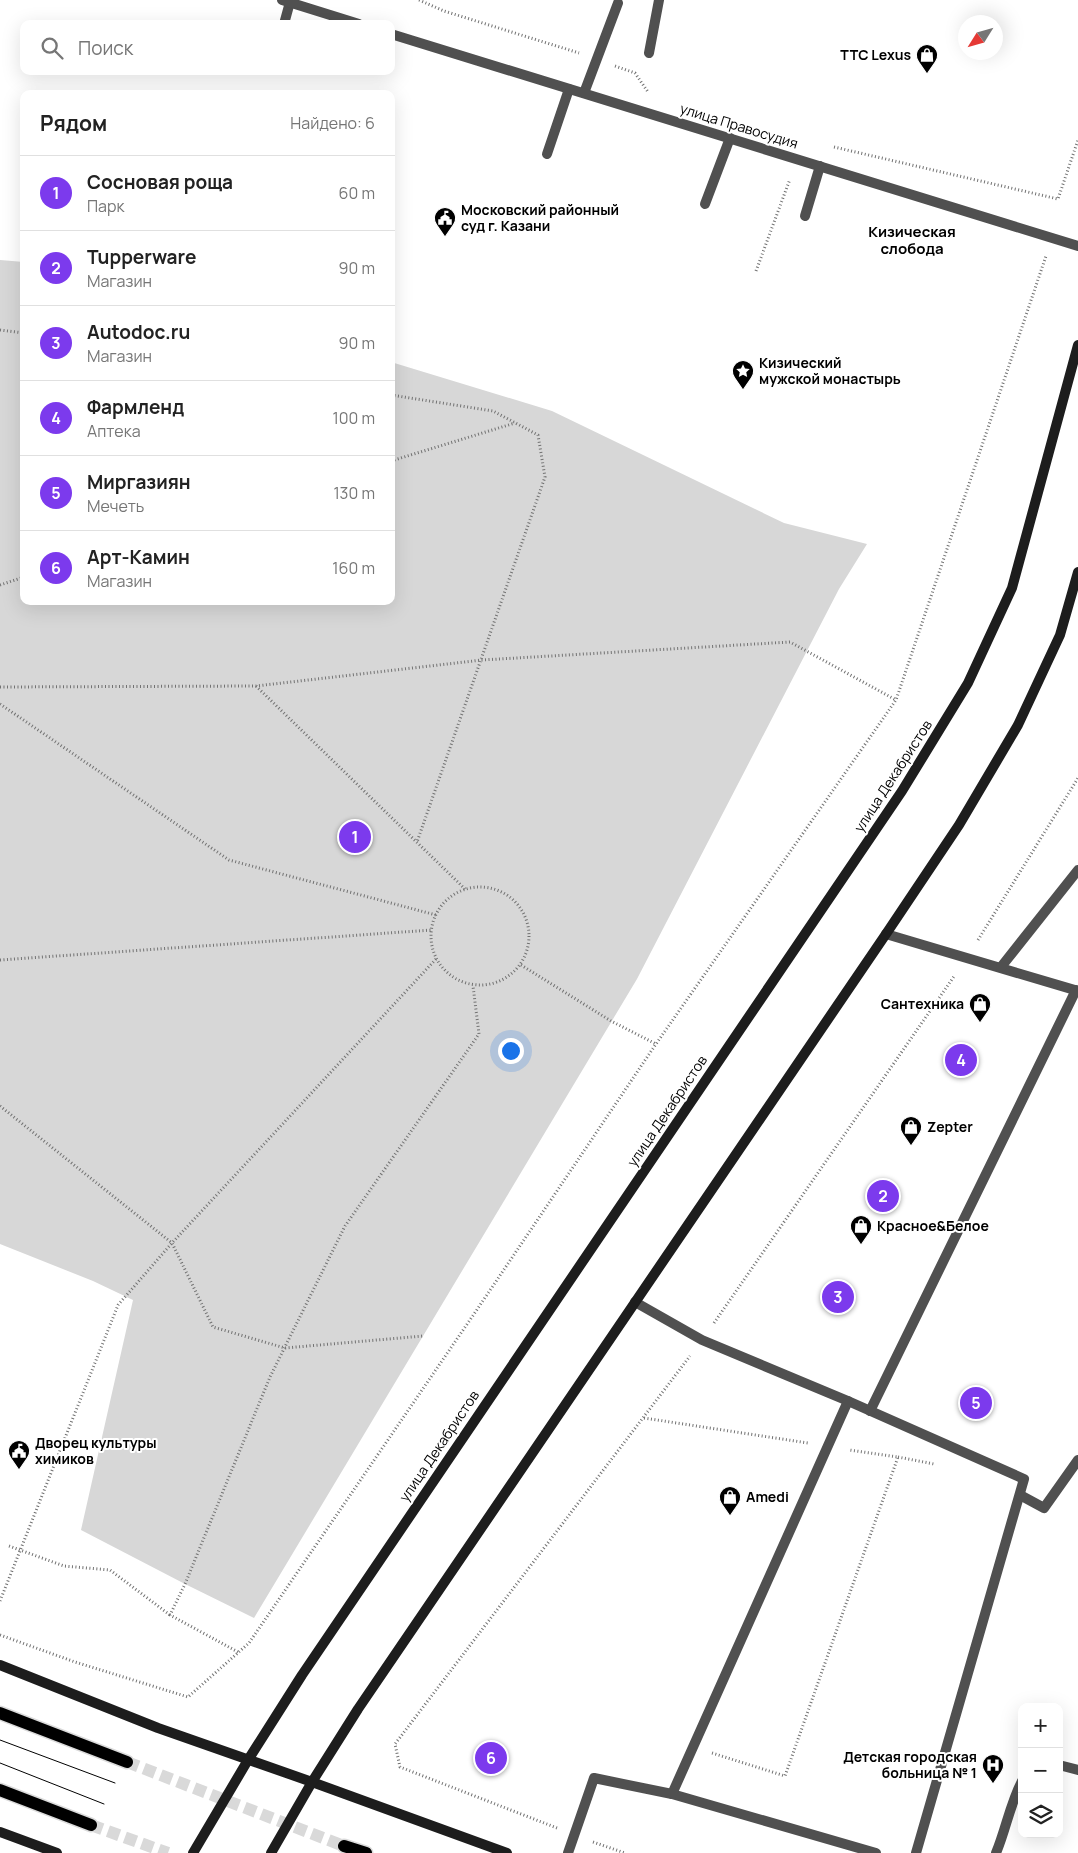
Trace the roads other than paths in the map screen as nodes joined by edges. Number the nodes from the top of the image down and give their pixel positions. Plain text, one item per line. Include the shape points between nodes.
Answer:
1 (660, 0) edge
2 (286, 1) edge
3 (618, 3) dead end
4 (284, 20) edge
5 (346, 20) edge
6 (395, 35) edge
7 (649, 53) dead end
8 (569, 88) junction
9 (584, 93) junction
10 (730, 138) junction
11 (547, 154) dead end
12 (820, 166) junction
13 (705, 204) dead end
14 (805, 216) dead end
15 (1078, 246) edge
16 (1078, 345) edge
17 (1078, 572) edge
18 (1078, 870) edge
19 (886, 934) junction
20 (1001, 967) junction
21 (1077, 991) edge
22 (635, 1302) junction
23 (848, 1401) junction
24 (870, 1411) junction
25 (1078, 1460) edge
26 (1020, 1495) junction
27 (0, 1665) edge
28 (0, 1713) edge
29 (248, 1760) junction
30 (127, 1762) tunnel mouth
31 (1063, 1766) edge
32 (1078, 1770) edge
33 (312, 1782) junction
34 (1018, 1788) edge
35 (0, 1790) edge
36 (672, 1794) junction
37 (91, 1825) tunnel mouth
38 (0, 1832) edge
39 (344, 1846) tunnel mouth
40 (57, 1853) edge
41 (193, 1853) edge
42 (271, 1853) edge
43 (366, 1853) edge
44 (507, 1853) edge
45 (568, 1853) edge
46 (876, 1853) edge
47 (916, 1853) edge
48 (996, 1853) edge

1 - 7 street
2 - 4 street
2 - 5 street
3 - 9 street
6 - 8 street, улица Правосудия
8 - 9 street, улица Правосудия
8 - 11 street
9 - 10 street, улица Правосудия
10 - 12 street, улица Правосудия
10 - 13 street
12 - 14 street
12 - 15 street, улица Правосудия
16 - 29 main road, улица Декабристов via 1012,588 968,683 902,791 373,1568
17 - 19 main road via 1060,635 1018,725 959,825
18 - 20 street
19 - 20 street
19 - 22 main road
20 - 21 street
21 - 24 street
22 - 23 street via 702,1340
22 - 33 main road via 358,1709
23 - 24 street
23 - 36 street
24 - 26 street via 1024,1479
25 - 26 street via 1044,1508
26 - 47 street
27 - 29 main road
28 - 30 main road
29 - 33 main road
29 - 41 main road, улица Декабристов
31 - 32 street
33 - 42 main road
33 - 44 main road
34 - 48 street
35 - 37 main road
36 - 45 street via 594,1778
36 - 46 street
38 - 40 main road
39 - 43 main road

